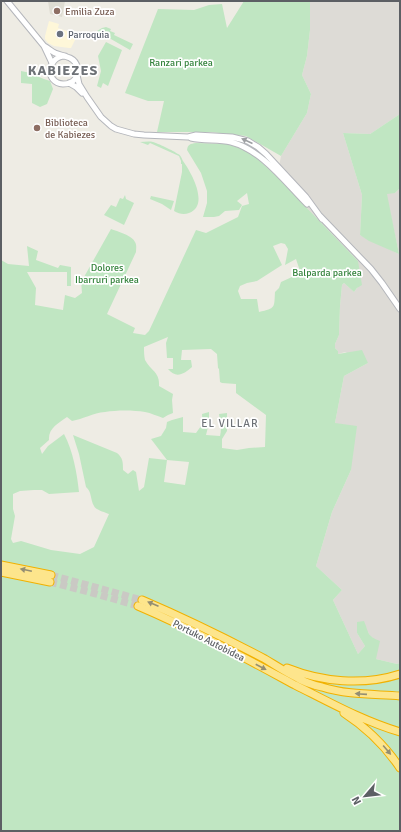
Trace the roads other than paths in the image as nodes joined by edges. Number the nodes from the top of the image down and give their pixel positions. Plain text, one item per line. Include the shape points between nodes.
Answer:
1 (7, 1) edge
2 (44, 46) junction
3 (65, 56) junction
4 (52, 63) junction
5 (77, 75) junction
6 (68, 83) junction
7 (87, 97) junction
8 (191, 138) junction
9 (322, 219) junction
10 (399, 308) edge
11 (1, 565) edge
12 (1, 572) edge
13 (266, 660) junction
14 (400, 674) edge
15 (314, 695) junction
16 (400, 696) edge
17 (400, 732) edge
18 (400, 768) edge

1 - 2 street
2 - 3 street
2 - 4 street
3 - 4 street
3 - 5 street via 76,63
4 - 6 street via 50,72 53,79 60,84
5 - 6 street
5 - 7 street
6 - 7 street
7 - 8 street via 106,122 123,132
8 - 9 street via 224,141 255,153
9 -> 8 street via 306,197 258,147 237,137 196,135
9 - 10 street via 371,269
12 -> 11 highway via 50,579
13 - 14 highway via 294,671 331,680 368,680
13 -> 15 highway, Portuko Autobidea via 161,608 140,603
16 -> 13 highway via 348,693 322,687 294,677
15 - 17 highway
15 -> 18 highway via 372,734

